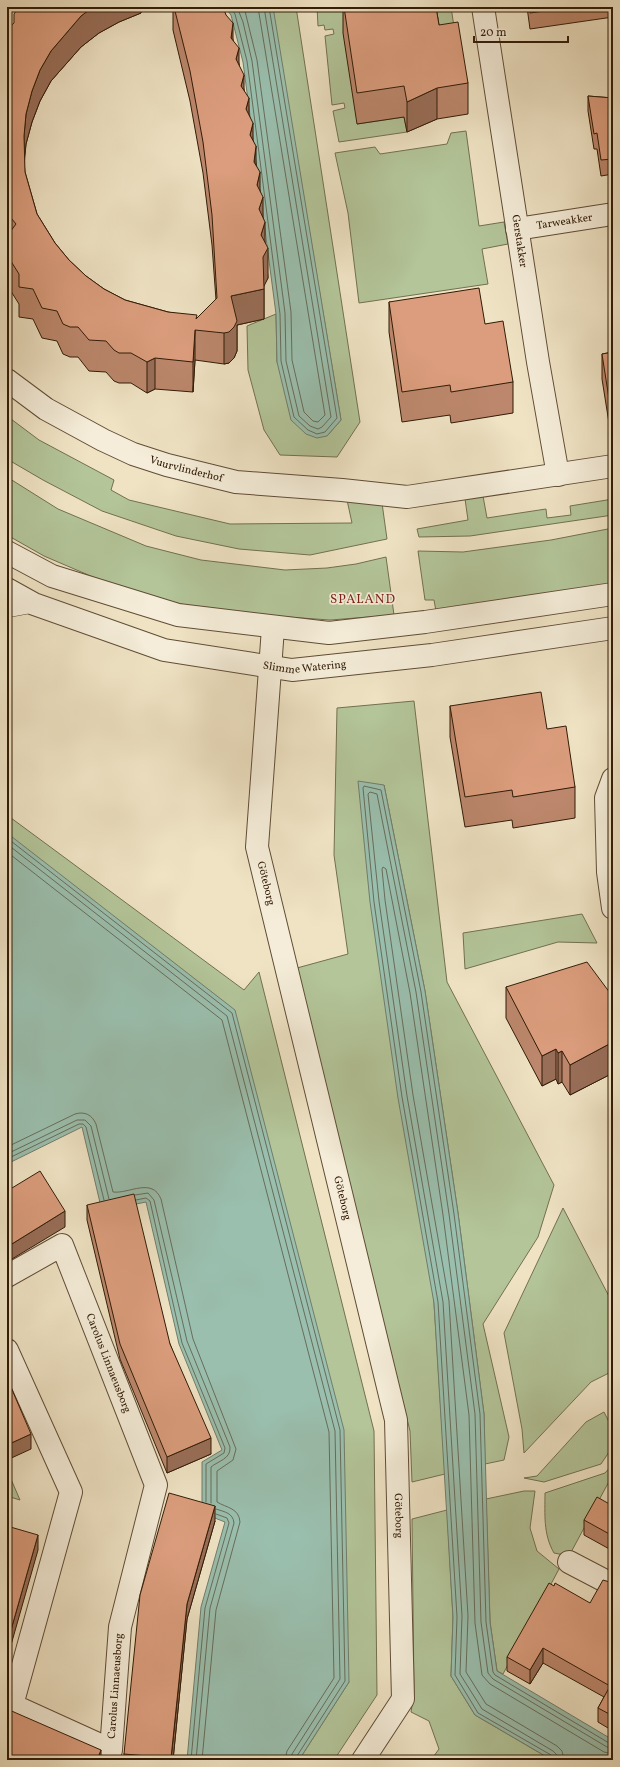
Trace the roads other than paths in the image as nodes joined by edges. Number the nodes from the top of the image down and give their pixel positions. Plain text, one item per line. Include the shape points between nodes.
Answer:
1 (483, 7) edge
2 (613, 214) edge
3 (517, 229) junction
4 (7, 380) edge
5 (613, 466) edge
6 (558, 475) junction
7 (7, 552) edge
8 (7, 589) edge
9 (613, 594) edge
10 (34, 604) junction
11 (7, 609) edge
12 (273, 628) junction
13 (613, 628) edge
14 (271, 667) junction
15 (613, 780) edge
16 (613, 908) edge
17 (7, 1276) edge
18 (7, 1350) edge
19 (569, 1562) dead end
20 (613, 1585) edge
21 (363, 1760) edge

1 - 3 street, Gerstakker
2 - 3 street, Tarweakker
3 - 6 street, Gerstakker
4 - 6 street, Vuurvlinderhof via 46,409 133,454 236,482 407,497
5 - 6 street
7 - 12 street via 52,576 178,615
8 - 10 street, Slimme Watering
9 - 12 street via 329,634
10 - 11 lane
10 - 14 street, Slimme Watering via 164,650
12 - 14 street, Göteborg
13 - 14 street, Slimme Watering via 412,657 292,670
14 - 21 street, Göteborg via 257,847 396,1420 403,1699
15 - 16 street via 606,798 608,872
17 - 18 street, Carolus Linnaeusborg via 62,1245 156,1486 120,1627 111,1750 12,1705 71,1492
19 - 20 street

